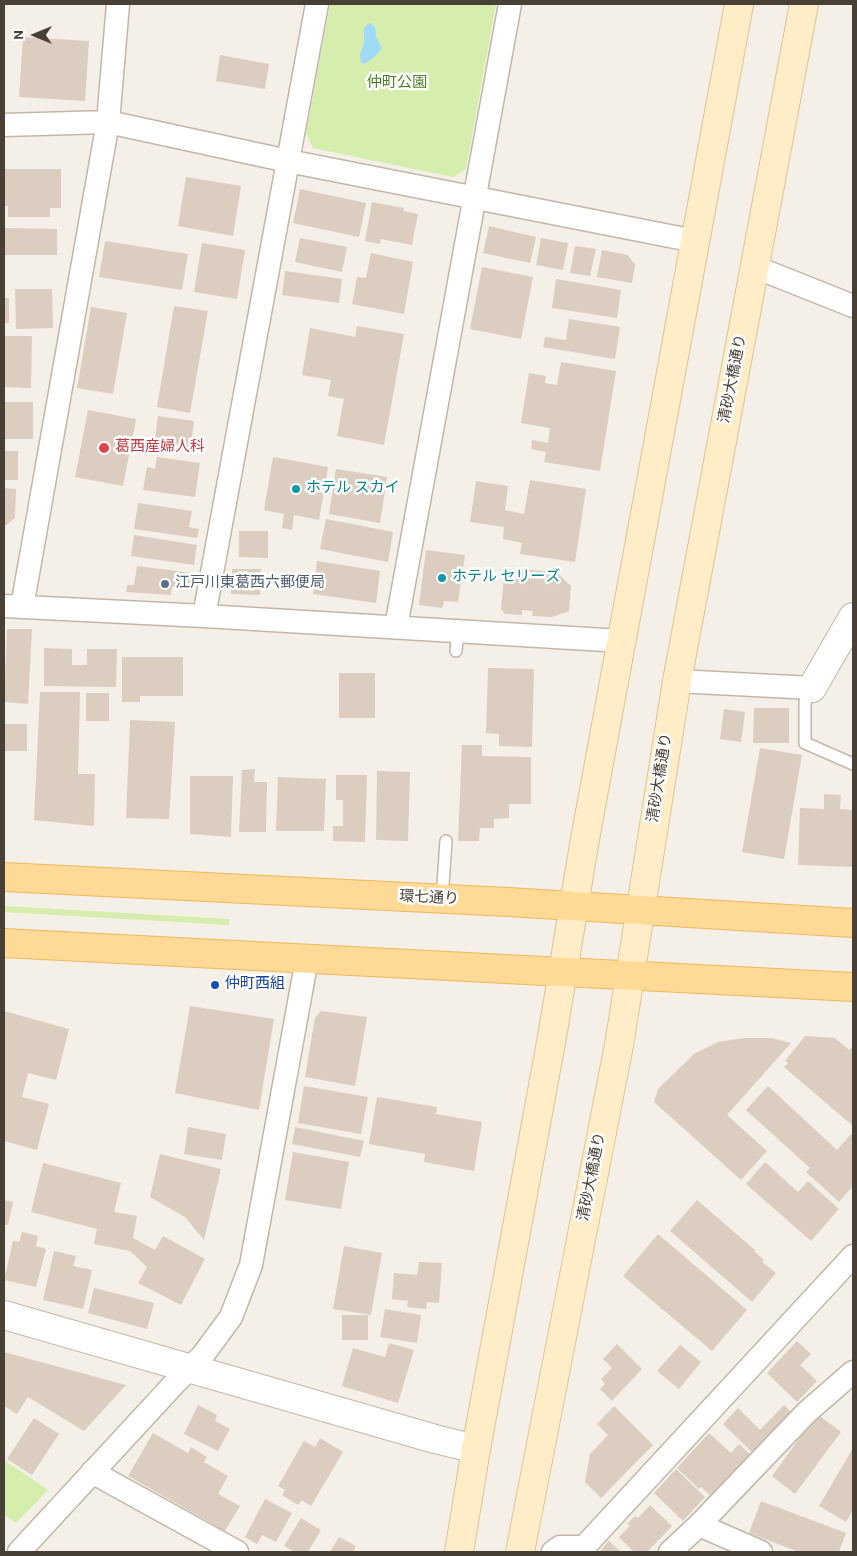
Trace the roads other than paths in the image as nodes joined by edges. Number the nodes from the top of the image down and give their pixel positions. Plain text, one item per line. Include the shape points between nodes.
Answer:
1 (118, 4) edge
2 (317, 4) edge
3 (510, 4) edge
4 (739, 4) edge
5 (804, 4) edge
6 (108, 122) junction
7 (4, 125) edge
8 (288, 160) junction
9 (475, 196) junction
10 (695, 240) junction
11 (755, 268) junction
12 (853, 306) edge
13 (13, 607) edge
14 (204, 616) junction
15 (853, 618) edge
16 (396, 628) junction
17 (622, 641) junction
18 (677, 681) junction
19 (812, 688) junction
20 (853, 764) edge
21 (446, 841) dead end
22 (4, 877) edge
23 (442, 900) junction
24 (573, 907) junction
25 (640, 910) junction
26 (853, 923) edge
27 (4, 943) edge
28 (307, 959) junction
29 (563, 972) junction
30 (630, 976) junction
31 (853, 987) edge
32 (853, 1256) edge
33 (4, 1315) edge
34 (190, 1368) junction
35 (853, 1372) edge
36 (476, 1448) junction
37 (92, 1472) junction
38 (700, 1525) junction
39 (212, 1546) edge
40 (19, 1552) edge
41 (237, 1552) edge
42 (459, 1552) edge
43 (520, 1552) edge
44 (553, 1552) edge
45 (670, 1552) edge
46 (761, 1552) edge

1 - 6 street
2 - 8 street
3 - 9 street
4 - 10 main road
5 - 11 main road, 清砂大橋通り
6 - 7 street
6 - 8 street
6 - 13 street
8 - 9 street
8 - 14 street
9 - 10 street
9 - 16 street
10 - 17 main road
11 - 12 street
11 - 18 main road, 清砂大橋通り
13 - 14 street
14 - 16 street
15 - 19 street
16 - 17 street via 457,641
17 - 24 main road
18 - 19 street
18 - 25 main road, 清砂大橋通り
19 - 20 lane via 805,702 805,743
21 - 23 lane
22 - 23 main road, 環七通り
23 - 24 main road, 環七通り
24 - 25 main road, 環七通り
24 - 29 main road
25 - 26 main road, 環七通り
25 - 30 main road, 清砂大橋通り
27 - 28 main road
28 - 29 main road
28 - 34 street via 251,1264 231,1317 203,1356
29 - 30 main road
29 - 36 main road
30 - 31 main road
30 - 43 main road, 清砂大橋通り
32 - 44 street via 584,1547 560,1548
33 - 34 street
34 - 36 street
34 - 37 street
35 - 38 street via 807,1412
36 - 42 main road
37 - 39 street
37 - 40 street
38 - 45 street
38 - 46 street
39 - 41 street

